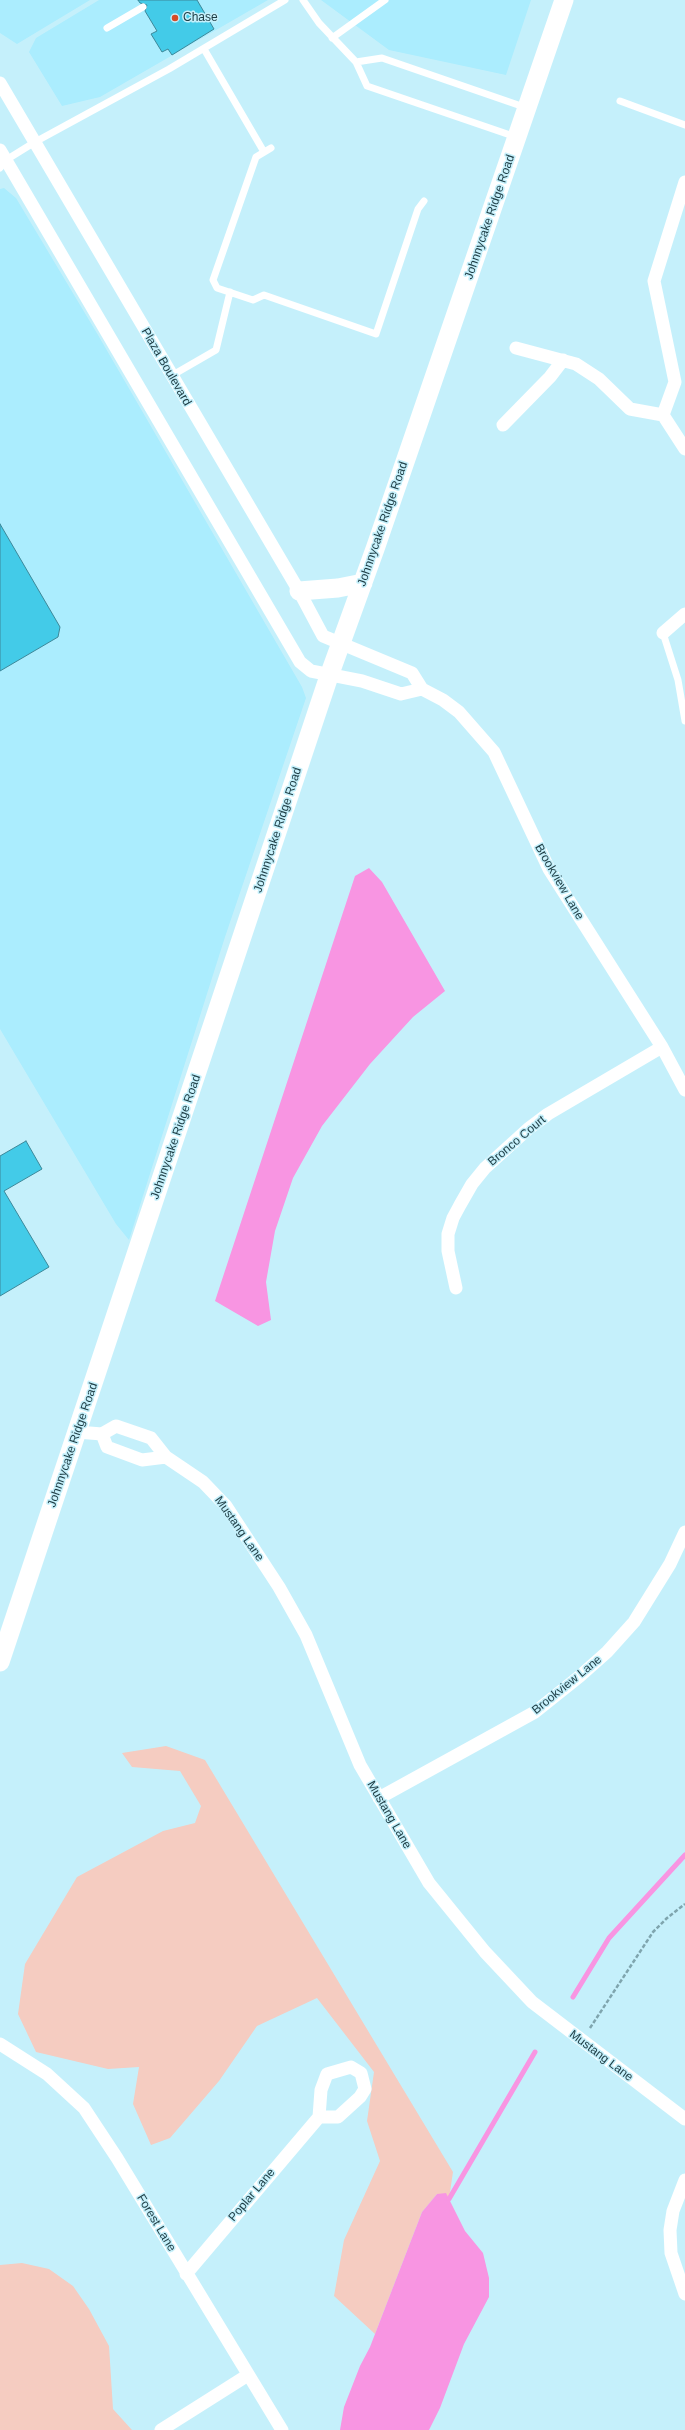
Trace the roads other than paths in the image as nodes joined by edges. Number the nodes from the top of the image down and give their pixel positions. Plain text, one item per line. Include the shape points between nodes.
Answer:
1 (285, 0) edge
2 (303, 0) edge
3 (385, 0) edge
4 (564, 0) edge
5 (143, 7) dead end
6 (107, 28) dead end
7 (332, 38) junction
8 (204, 49) junction
9 (356, 62) junction
10 (0, 83) edge
11 (620, 100) dead end
12 (527, 108) junction
13 (685, 125) edge
14 (518, 138) junction
15 (35, 142) junction
16 (2, 159) edge
17 (685, 182) edge
18 (424, 201) dead end
19 (230, 292) junction
20 (516, 348) dead end
21 (563, 360) junction
22 (172, 376) junction
23 (680, 381) edge
24 (663, 415) junction
25 (503, 425) dead end
26 (685, 448) edge
27 (363, 583) junction
28 (299, 591) junction
29 (685, 614) edge
30 (663, 633) joint
31 (340, 644) junction
32 (329, 676) junction
33 (422, 689) junction
34 (685, 721) edge
35 (662, 1047) junction
36 (685, 1090) edge
37 (456, 1288) dead end
38 (77, 1432) junction
39 (102, 1434) junction
40 (166, 1457) junction
41 (685, 1532) edge
42 (0, 1662) edge
43 (379, 1798) junction
44 (0, 2044) edge
45 (318, 2117) dead end
46 (685, 2119) edge
47 (685, 2180) edge
48 (186, 2274) junction
49 (685, 2294) edge
50 (248, 2375) junction
51 (160, 2430) edge
52 (282, 2430) edge

1 - 8 lane
2 - 7 lane
3 - 7 lane
4 - 12 main road, Johnnycake Ridge Road
5 - 6 lane
7 - 9 lane
8 - 15 lane
8 - 19 lane via 267,150 256,157 213,280 217,288
9 - 12 lane via 382,58
9 - 14 lane via 367,86
10 - 15 street, Plaza Boulevard
11 - 13 lane
12 - 14 main road, Johnnycake Ridge Road
14 - 27 main road, Johnnycake Ridge Road
15 - 16 lane
15 - 22 street, Plaza Boulevard
16 - 32 street via 300,662 311,671
17 - 23 street via 654,281
18 - 19 lane via 418,209 376,334 264,295 253,300
19 - 22 lane via 216,350
20 - 21 street
21 - 24 street via 576,364 599,379 630,409
21 - 25 street
22 - 28 street, Plaza Boulevard
23 - 24 street
24 - 26 street
27 - 28 main road
27 - 31 main road, Johnnycake Ridge Road
28 - 31 street, Plaza Boulevard via 323,636
29 - 30 street
30 - 34 lane via 678,680
31 - 32 main road, Johnnycake Ridge Road
31 - 33 street, Brookview Lane via 412,673
32 - 33 street via 362,681 401,694
32 - 38 main road, Johnnycake Ridge Road
33 - 35 street, Brookview Lane via 459,712 494,752 549,869
35 - 36 street, Brookview Lane
35 - 37 street, Bronco Court via 548,1114 528,1128 485,1168 452,1218 448,1234 448,1251
38 - 39 street, Mustang Lane
38 - 42 main road, Johnnycake Ridge Road
39 - 40 street via 108,1447 142,1460
39 - 40 street, Mustang Lane via 116,1426 151,1438
40 - 43 street, Mustang Lane via 203,1482 226,1506 279,1587 306,1635 360,1765
41 - 43 street, Brookview Lane via 651,1599 608,1652 535,1712
43 - 46 street, Mustang Lane via 429,1883 505,1975 581,2041
44 - 48 street, Forest Lane via 48,2074 84,2108
45 - 48 street, Poplar Lane
47 - 49 street via 673,2211 670,2230 671,2253
48 - 50 street, Forest Lane
50 - 51 street
50 - 52 street, Forest Lane

